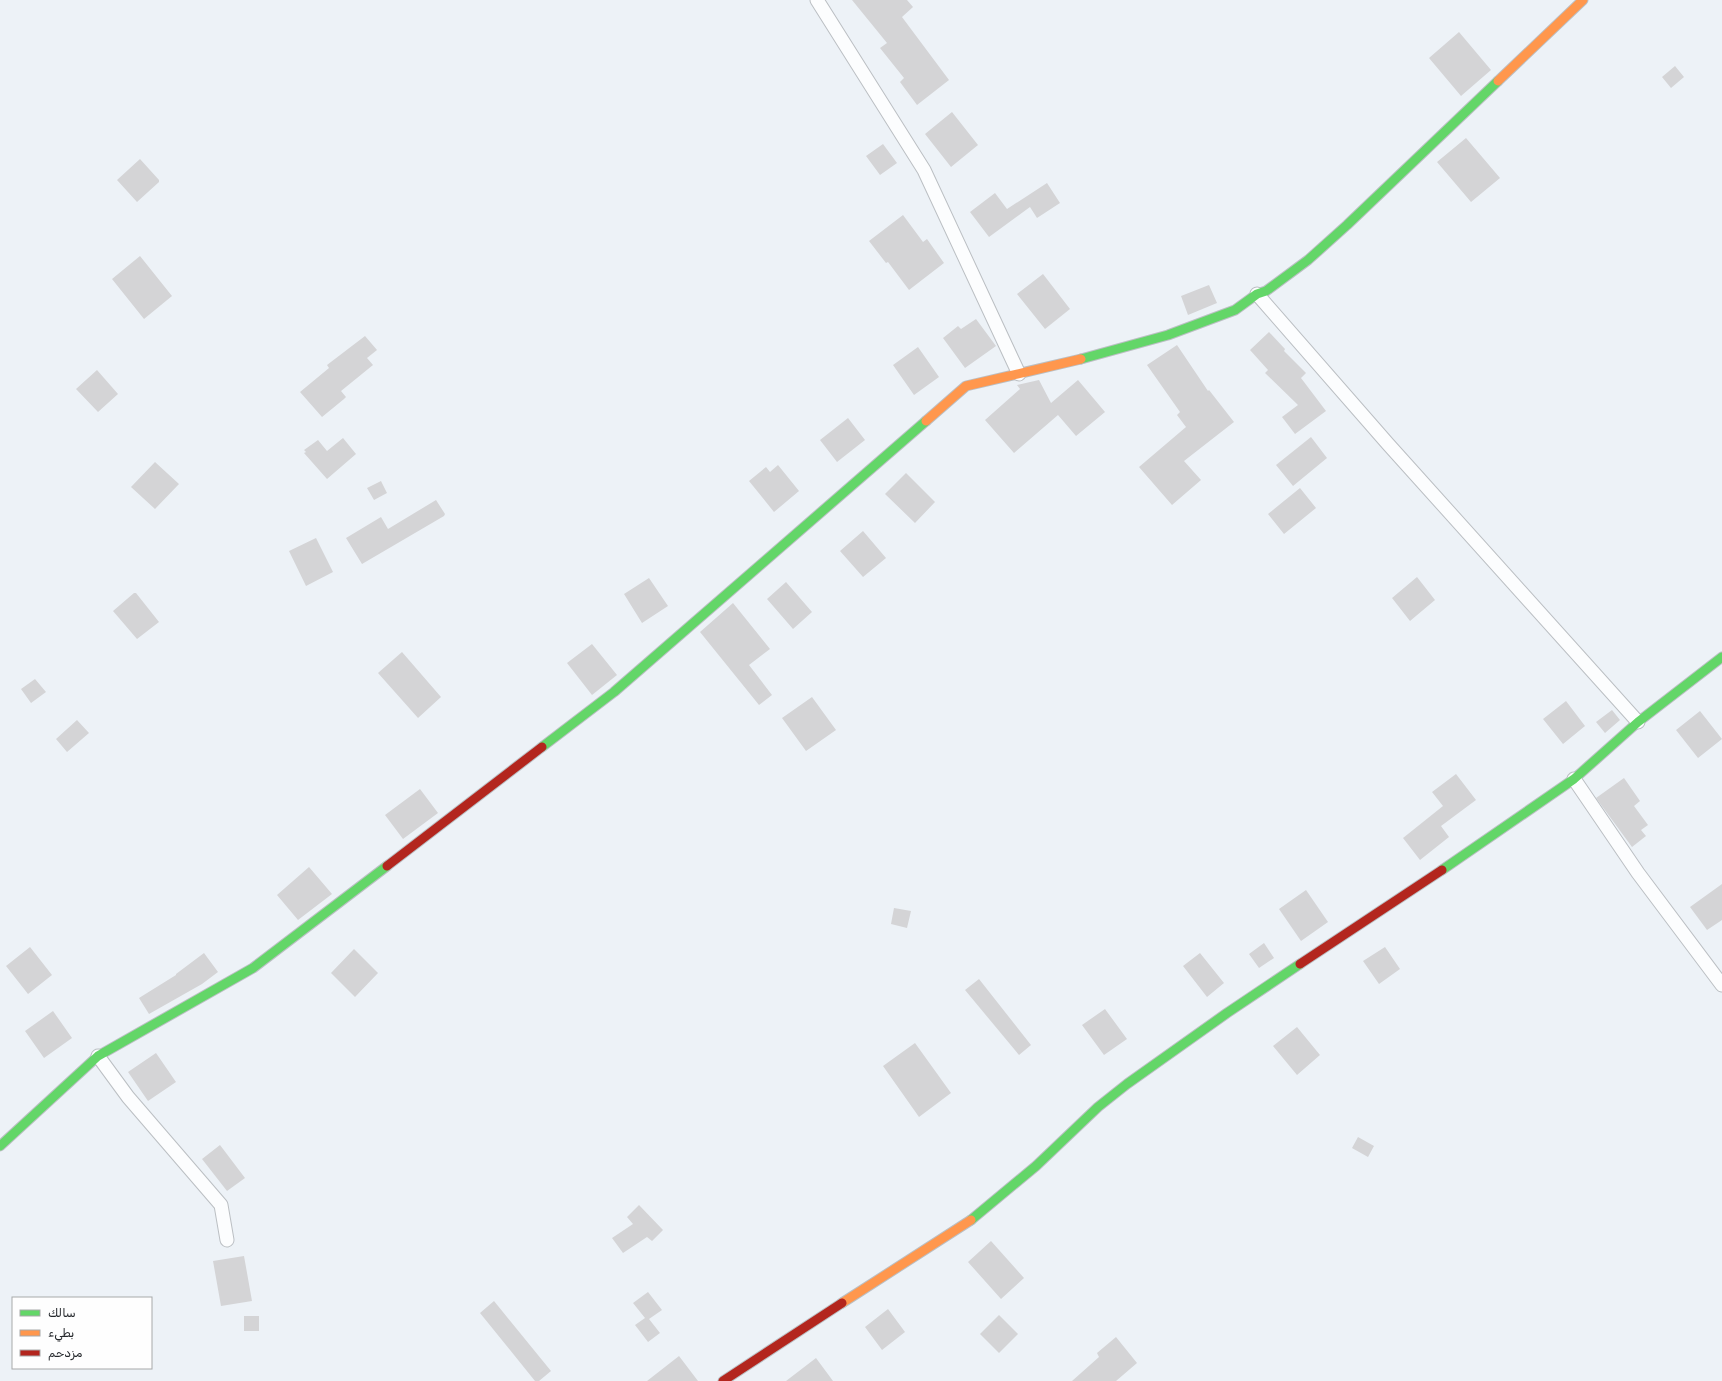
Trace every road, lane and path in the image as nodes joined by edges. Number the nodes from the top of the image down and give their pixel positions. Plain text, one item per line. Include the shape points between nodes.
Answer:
1 (817, 0) edge
2 (1582, 0) edge
3 (1257, 294) junction
4 (1019, 374) junction
5 (1722, 657) edge
6 (1638, 722) junction
7 (1574, 779) junction
8 (1722, 985) edge
9 (98, 1056) junction
10 (0, 1146) edge
11 (227, 1240) dead end
12 (724, 1381) edge

1 - 4 street via 924,170
2 - 3 street via 1347,226 1308,260 1266,291
3 - 4 street via 1234,310 1168,335
3 - 6 street
4 - 9 street via 966,386 614,692 253,968
5 - 6 street
6 - 7 street
7 - 8 street via 1638,873
7 - 12 street via 1227,1013 1127,1084 978,1215
9 - 10 street
9 - 11 street via 128,1097 221,1205

